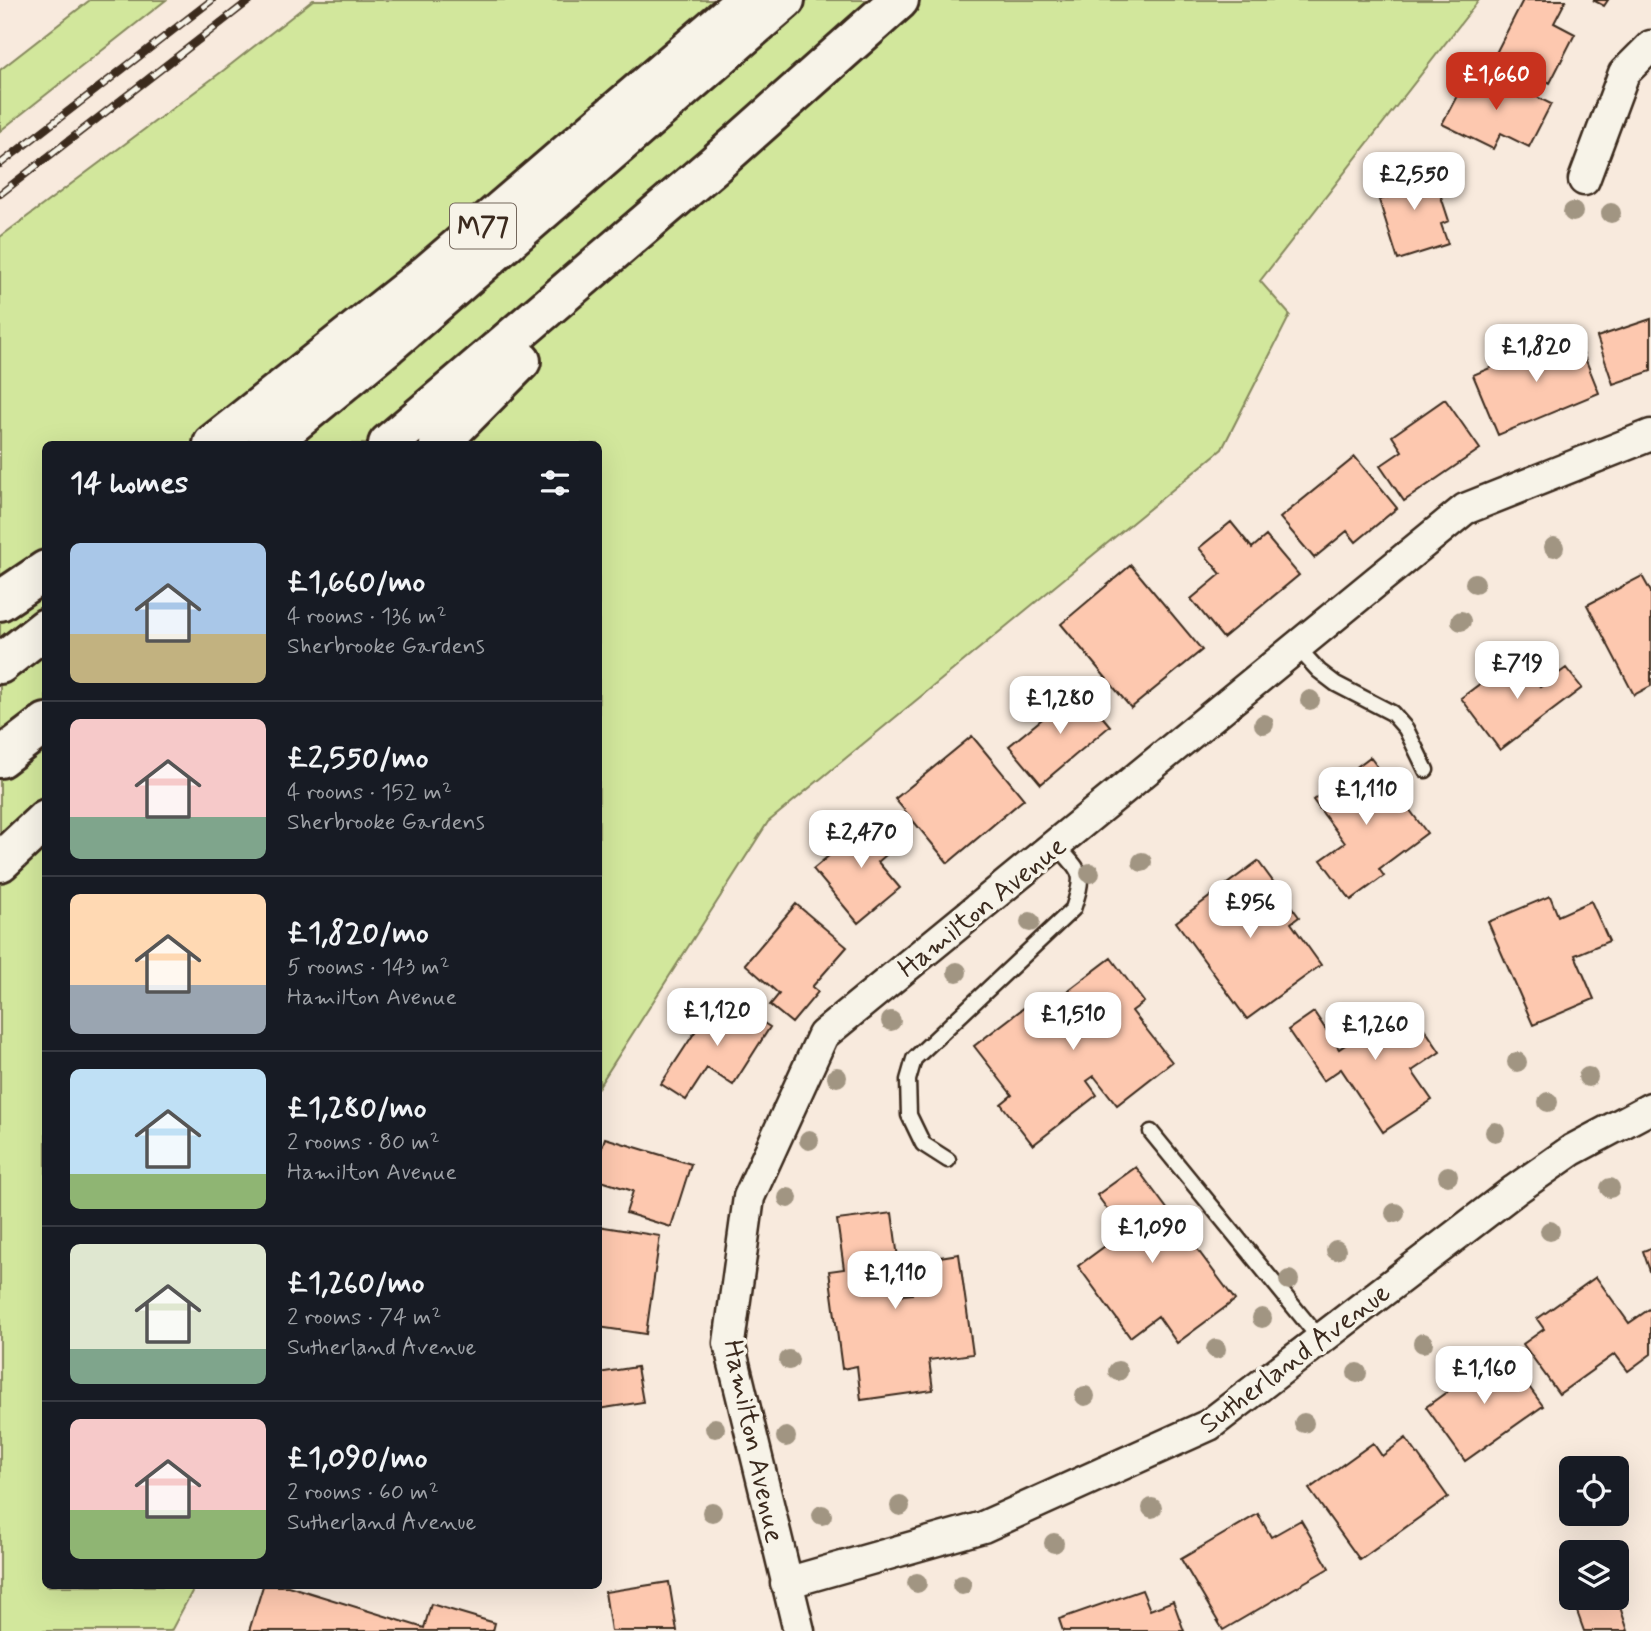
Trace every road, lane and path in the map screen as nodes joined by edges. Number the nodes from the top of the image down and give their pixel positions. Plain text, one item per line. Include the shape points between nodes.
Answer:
1 (746, 0) edge
2 (785, 0) edge
3 (899, 0) edge
4 (1651, 46) edge
5 (714, 165) junction
6 (1584, 180) dead end
7 (1651, 435) edge
8 (217, 441) edge
9 (272, 441) edge
10 (392, 441) edge
11 (442, 441) edge
12 (42, 573) edge
13 (0, 601) edge
14 (42, 631) edge
15 (1297, 647) junction
16 (0, 664) edge
17 (42, 726) edge
18 (0, 758) edge
19 (1426, 769) dead end
20 (42, 823) edge
21 (1056, 844) junction
22 (0, 862) edge
23 (1651, 1108) edge
24 (1151, 1132) dead end
25 (948, 1160) dead end
26 (1320, 1339) junction
27 (786, 1583) junction
28 (799, 1631) edge

1 - 8 highway, M77 via 426,274
2 - 9 highway, M77
3 - 5 highway
4 - 6 street via 1624,73
5 - 10 highway
5 - 11 highway
7 - 15 street, Hamilton Avenue via 1465,509
12 - 13 highway
14 - 16 highway
15 - 19 lane via 1336,684 1392,713 1406,729
15 - 21 street, Hamilton Avenue
17 - 18 highway
20 - 22 highway
21 - 25 lane via 1080,873 1082,883 1073,909 914,1059 908,1080 909,1115 923,1144
21 - 27 street, Hamilton Avenue via 823,1035 748,1198 729,1343
23 - 26 street, Sutherland Avenue via 1560,1158
24 - 26 lane
26 - 27 street, Sutherland Avenue via 1209,1425 983,1527
27 - 28 street, Hamilton Avenue

